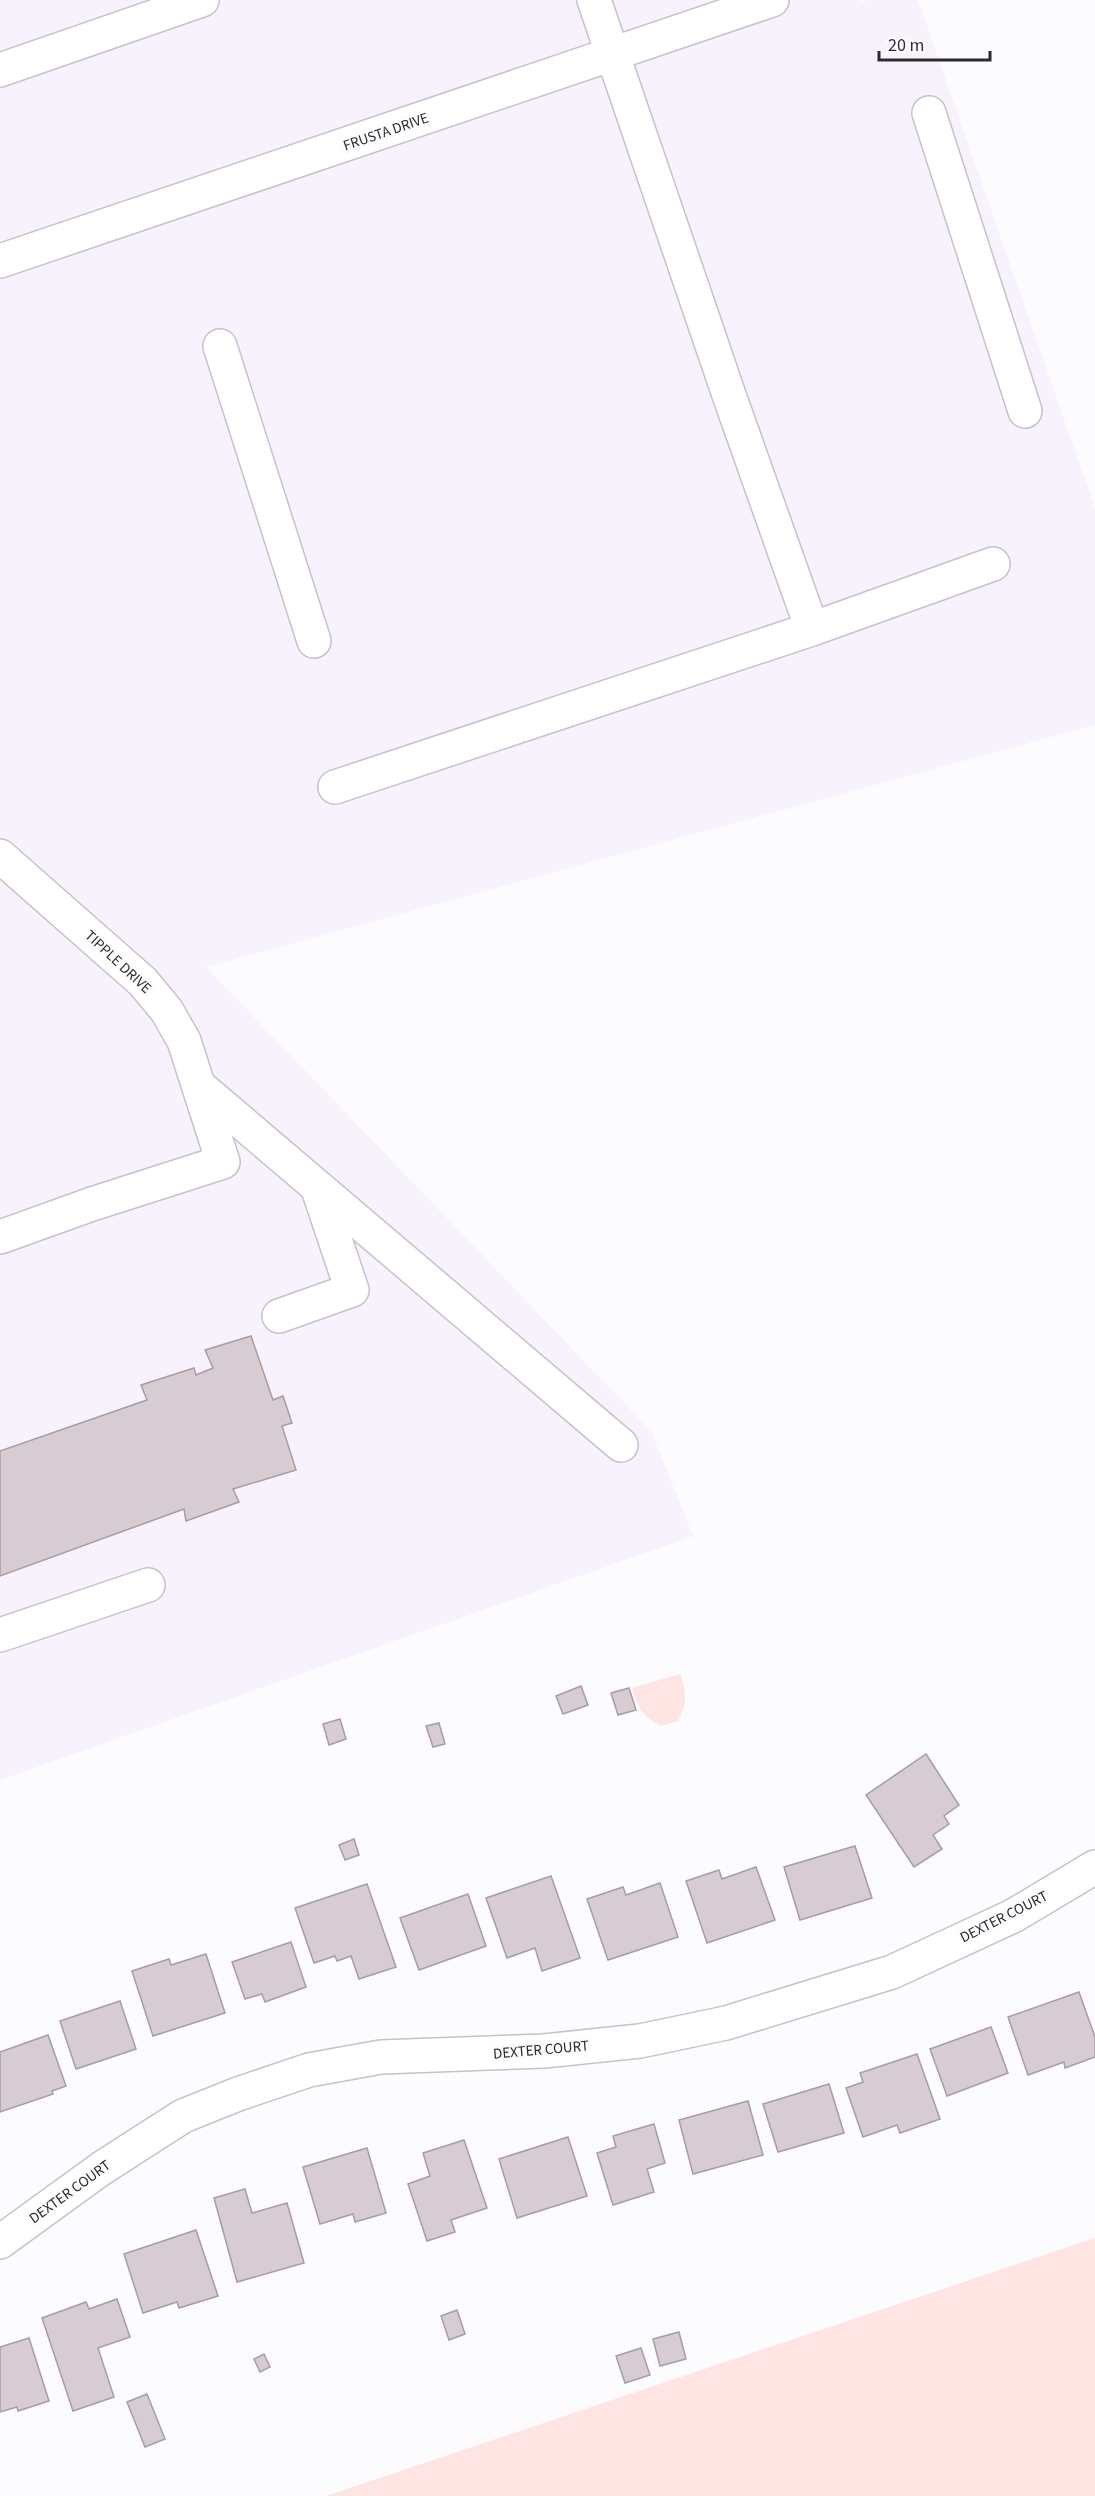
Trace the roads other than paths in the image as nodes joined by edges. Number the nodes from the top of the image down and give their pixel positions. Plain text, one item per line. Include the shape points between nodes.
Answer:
1 (202, 0) edge
2 (594, 0) edge
3 (772, 0) edge
4 (612, 54) junction
5 (0, 70) edge
6 (930, 112) dead end
7 (0, 261) edge
8 (220, 346) dead end
9 (1025, 411) dead end
10 (993, 564) dead end
11 (812, 628) junction
12 (314, 641) dead end
13 (334, 787) dead end
14 (0, 856) edge
15 (199, 1086) junction
16 (318, 1188) junction
17 (0, 1237) edge
18 (279, 1316) dead end
19 (621, 1445) dead end
20 (148, 1585) dead end
21 (0, 1635) edge
22 (1095, 1867) edge
23 (0, 2242) edge

1 - 5 street
2 - 4 street
3 - 4 street, FRUSTA DRIVE
4 - 7 street, FRUSTA DRIVE
4 - 11 street
6 - 9 street
8 - 12 street
10 - 11 street
11 - 13 street
14 - 15 street, TIPPLE DRIVE via 143,982 167,1011 184,1041
15 - 16 street
15 - 17 street, TIPPLE DRIVE via 223,1162
16 - 18 street via 352,1290
16 - 19 street
20 - 21 street
22 - 23 street, DEXTER COURT via 1012,1916 892,1972 726,2023 640,2041 544,2051 381,2057 309,2070 238,2094 183,2116 102,2168

